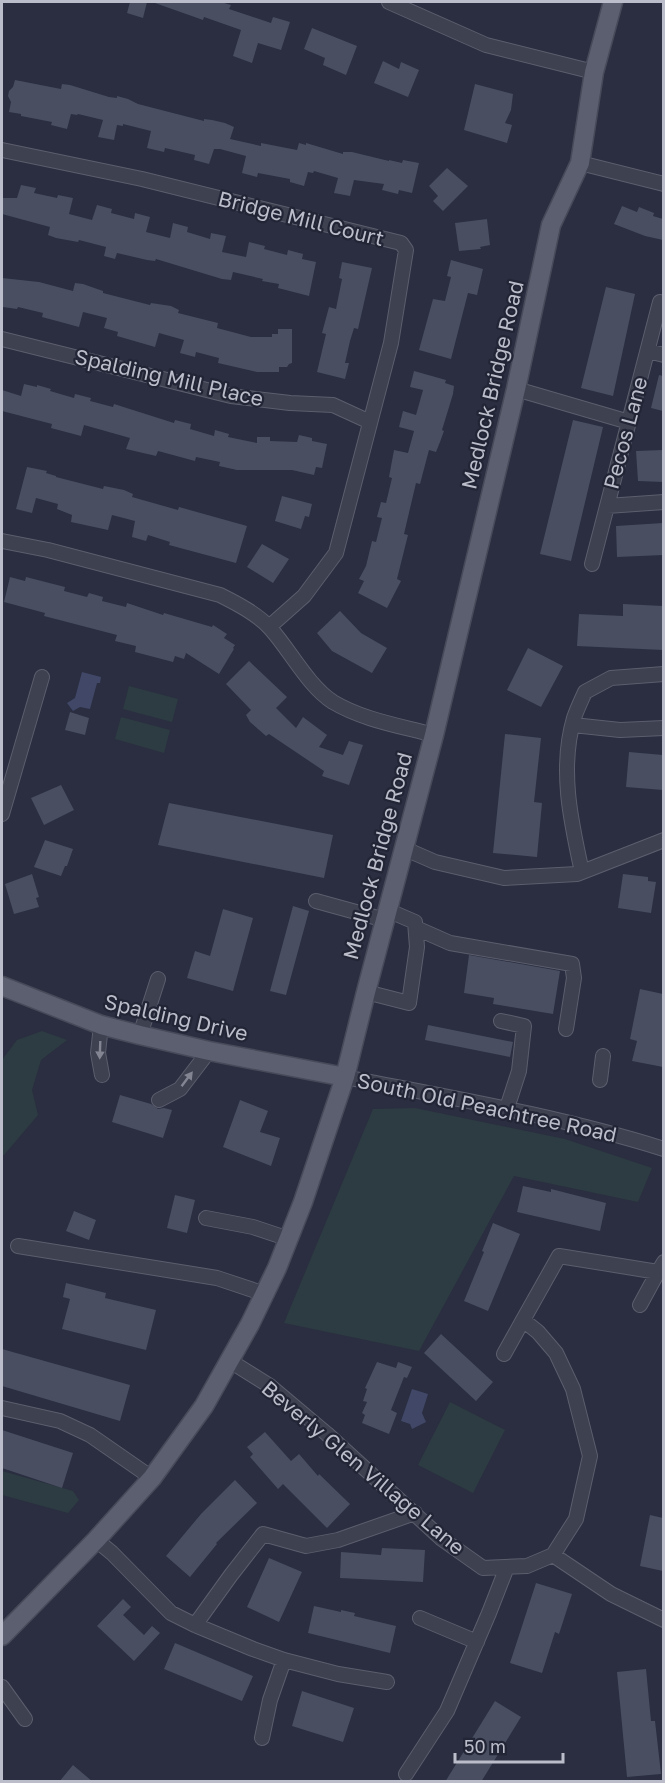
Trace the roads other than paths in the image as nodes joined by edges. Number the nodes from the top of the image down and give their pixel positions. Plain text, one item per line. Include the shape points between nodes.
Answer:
1 (388, 2) edge
2 (613, 2) edge
3 (594, 72) junction
4 (2, 150) edge
5 (580, 163) junction
6 (663, 184) edge
7 (660, 302) dead end
8 (2, 339) edge
9 (648, 351) junction
10 (663, 355) edge
11 (516, 389) junction
12 (370, 422) junction
13 (629, 422) junction
14 (663, 502) edge
15 (607, 506) junction
16 (2, 542) edge
17 (592, 564) dead end
18 (269, 627) junction
19 (663, 674) edge
20 (42, 677) dead end
21 (573, 725) junction
22 (663, 728) edge
23 (434, 735) junction
24 (2, 814) edge
25 (663, 840) edge
26 (403, 848) junction
27 (582, 872) junction
28 (316, 901) dead end
29 (386, 915) junction
30 (416, 928) junction
31 (158, 979) dead end
32 (2, 986) edge
33 (366, 992) junction
34 (501, 1021) dead end
35 (101, 1025) junction
36 (566, 1029) dead end
37 (141, 1035) junction
38 (209, 1051) junction
39 (603, 1056) dead end
40 (102, 1076) dead end
41 (345, 1077) junction
42 (600, 1080) dead end
43 (159, 1100) dead end
44 (507, 1108) junction
45 (663, 1149) edge
46 (206, 1218) dead end
47 (289, 1239) junction
48 (18, 1246) dead end
49 (661, 1267) edge
50 (265, 1294) junction
51 (640, 1305) dead end
52 (523, 1320) junction
53 (504, 1354) dead end
54 (230, 1361) junction
55 (2, 1408) edge
56 (152, 1478) junction
57 (415, 1513) junction
58 (96, 1540) junction
59 (553, 1555) junction
60 (507, 1567) junction
61 (420, 1618) dead end
62 (663, 1620) edge
63 (195, 1625) junction
64 (2, 1634) edge
65 (477, 1642) junction
66 (284, 1660) junction
67 (387, 1682) dead end
68 (2, 1687) edge
69 (25, 1719) dead end
70 (262, 1738) dead end
71 (406, 1774) dead end

1 - 3 street via 486,45
2 - 3 main road, Medlock Bridge Road
3 - 5 main road, Medlock Bridge Road
4 - 12 street, Bridge Mill Court via 142,179 400,243 406,250 391,343
5 - 6 street
5 - 11 main road, Medlock Bridge Road via 551,225
7 - 9 street, Pecos Lane
8 - 12 street, Spalding Mill Place via 231,396 333,405
9 - 10 street
9 - 13 street, Pecos Lane
11 - 13 street
11 - 23 main road, Medlock Bridge Road
12 - 18 street, Bridge Mill Court via 336,553 304,596
13 - 15 street, Pecos Lane
14 - 15 street
15 - 17 street, Pecos Lane
16 - 18 street via 48,550 220,595 244,607
18 - 23 street via 333,702 371,718
19 - 21 street via 611,678 585,692
20 - 24 street
21 - 22 street via 620,730
21 - 27 street via 567,768 570,818
23 - 26 main road, Medlock Bridge Road
25 - 27 street
26 - 27 street via 435,862 504,878
26 - 29 main road, Medlock Bridge Road
28 - 29 street
29 - 30 street via 415,922
29 - 33 main road, Medlock Bridge Road
30 - 33 street via 410,1003
30 - 36 street via 450,943 572,963 574,978
31 - 37 street
32 - 35 main road, Spalding Drive
33 - 41 main road, Medlock Bridge Road
34 - 44 street via 525,1026 519,1071
35 - 37 main road, Spalding Drive
35 -> 40 street via 98,1053
37 - 38 main road, Spalding Drive
38 - 41 main road, Spalding Drive
43 -> 38 street via 180,1089
39 - 42 street
41 - 44 street, South Old Peachtree Road
41 - 47 main road, Medlock Bridge Road
44 - 45 street, South Old Peachtree Road via 608,1131
46 - 47 street
47 - 50 main road, Medlock Bridge Road
48 - 50 street via 217,1278
49 - 51 street
49 - 52 street via 559,1256
50 - 54 main road, Medlock Bridge Road
52 - 53 street
52 - 59 street via 556,1353 573,1389 590,1456 576,1519
54 - 56 main road, Medlock Bridge Road via 204,1406
54 - 57 street, Beverly Glen Village Lane via 270,1386
55 - 56 street via 60,1420
56 - 58 main road, Medlock Bridge Road
57 - 60 street, Beverly Glen Village Lane via 442,1539 483,1568
57 - 63 street via 338,1540 306,1546 264,1534
58 - 63 street via 171,1613
58 - 64 main road, Medlock Bridge Road
59 - 60 street, Beverly Glen Village Lane via 527,1566
59 - 62 street via 611,1594
60 - 65 street
61 - 65 street
63 - 66 street
65 - 71 street via 447,1711
66 - 67 street
66 - 70 street
68 - 69 street

